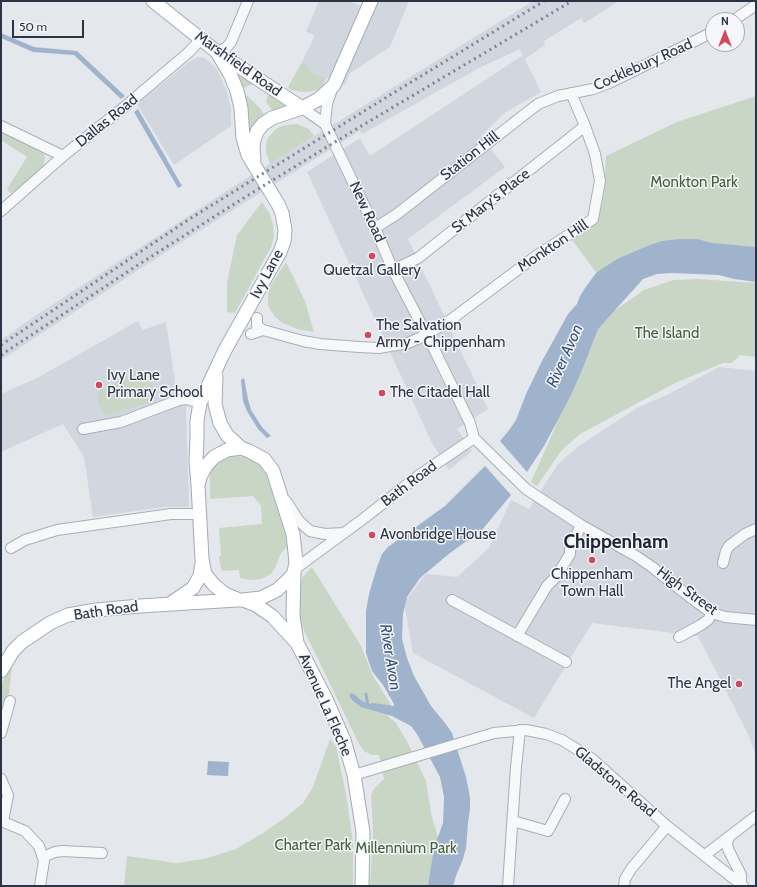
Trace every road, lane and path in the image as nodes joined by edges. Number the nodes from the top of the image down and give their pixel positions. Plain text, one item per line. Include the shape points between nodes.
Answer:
1 (153, 1) edge
2 (248, 1) edge
3 (371, 1) edge
4 (756, 5) edge
5 (745, 12) edge
6 (705, 36) edge
7 (202, 39) junction
8 (217, 52) junction
9 (334, 85) junction
10 (571, 93) junction
11 (297, 104) junction
12 (325, 124) junction
13 (1, 126) edge
14 (585, 126) junction
15 (62, 156) junction
16 (255, 165) junction
17 (1, 211) edge
18 (375, 228) junction
19 (393, 270) junction
20 (257, 318) dead end
21 (263, 330) junction
22 (251, 334) dead end
23 (426, 335) junction
24 (221, 359) junction
25 (200, 403) junction
26 (83, 429) dead end
27 (474, 438) junction
28 (241, 448) junction
29 (198, 485) junction
30 (278, 488) junction
31 (200, 514) junction
32 (581, 526) junction
33 (756, 529) edge
34 (345, 533) junction
35 (11, 548) dead end
36 (202, 559) junction
37 (723, 563) dead end
38 (294, 571) junction
39 (241, 600) junction
40 (452, 600) dead end
41 (171, 603) junction
42 (712, 613) junction
43 (756, 620) edge
44 (517, 636) junction
45 (679, 637) dead end
46 (297, 643) junction
47 (5, 657) edge
48 (566, 662) dead end
49 (1, 671) edge
50 (10, 701) dead end
51 (520, 730) junction
52 (1, 733) edge
53 (354, 775) junction
54 (1, 779) edge
55 (564, 799) dead end
56 (756, 816) edge
57 (2, 821) edge
58 (512, 821) junction
59 (667, 826) junction
60 (729, 837) junction
61 (102, 853) dead end
62 (705, 855) junction
63 (43, 857) junction
64 (742, 885) edge
65 (40, 886) edge
66 (362, 886) edge
67 (508, 886) edge
68 (624, 886) edge

1 - 7 main road, Marshfield Road
2 - 8 street via 232,42
3 - 9 main road
4 - 5 street
6 - 10 street, Cocklebury Road via 608,83
7 - 8 main road, Marshfield Road
7 - 15 street, Dallas Road via 129,103
8 - 11 main road, Marshfield Road
8 - 16 main road, Ivy Lane via 237,91 245,146
9 - 11 main road via 323,97
9 - 12 street via 327,104
10 - 14 street, Monkton Hill
10 - 18 street, Station Hill via 548,99 532,108 397,214
11 - 12 street, Marshfield Road
11 - 16 main road, Ivy Lane via 260,127 253,145
12 - 18 street, New Road
13 - 15 street, Dallas Road
14 - 19 street, St Mary's Place via 418,258
14 - 23 street, Monkton Hill via 595,154 600,181 593,219 536,256
15 - 17 street
16 - 24 main road, Ivy Lane via 281,209 285,224 284,241 277,259
18 - 19 street, New Road
19 - 23 street, New Road
20 - 21 street via 257,326
21 - 22 street
21 - 23 street, Monkton Hill via 320,344 366,347 394,346
23 - 27 street, New Road via 470,423
24 - 25 main road, Ivy Lane
24 - 28 main road, Ivy Lane via 215,384 217,414 224,431
25 - 26 street via 179,400 121,422
25 - 29 main road, Ivy Lane via 196,461
27 - 32 street, High Street via 525,488
27 - 34 street, Bath Road via 418,476
28 - 29 main road via 227,450 214,457 206,466
28 - 30 main road via 268,463
29 - 31 main road
30 - 34 street via 295,516 308,530 325,534
30 - 38 main road via 294,538
31 - 35 street via 171,514 57,530 25,540
31 - 36 main road
32 - 42 street, High Street via 636,556
32 - 44 street via 570,554
33 - 37 street via 729,546
34 - 38 street, Bath Road
36 - 39 main road via 204,570 210,580 225,594
36 - 41 main road, Bath Road via 202,570 193,588
38 - 39 main road via 283,585 268,595
38 - 46 main road, Avenue La Fleche via 293,616
39 - 41 main road, Bath Road
39 - 46 main road, Avenue La Fleche via 256,605 272,616
40 - 44 street
41 - 47 main road, Bath Road via 68,615 33,634
42 - 43 street, High Street
42 - 45 street via 702,625
44 - 48 street
46 - 53 main road, Avenue La Fleche via 337,724
47 - 49 main road, Bath Road
50 - 52 street
51 - 53 street, Gladstone Road via 494,733
51 - 58 street
51 - 59 street, Gladstone Road via 546,734 574,747 600,766
53 - 66 main road, Avenue La Fleche via 363,832
54 - 57 street via 8,796
55 - 58 street via 548,831
56 - 60 street
57 - 63 street via 29,834
58 - 67 street
59 - 62 street, Gladstone Road
59 - 68 street via 631,869
60 - 62 street
60 - 64 street via 728,849 741,875
61 - 63 street via 62,851
62 - 64 street, Gladstone Road
63 - 65 street

